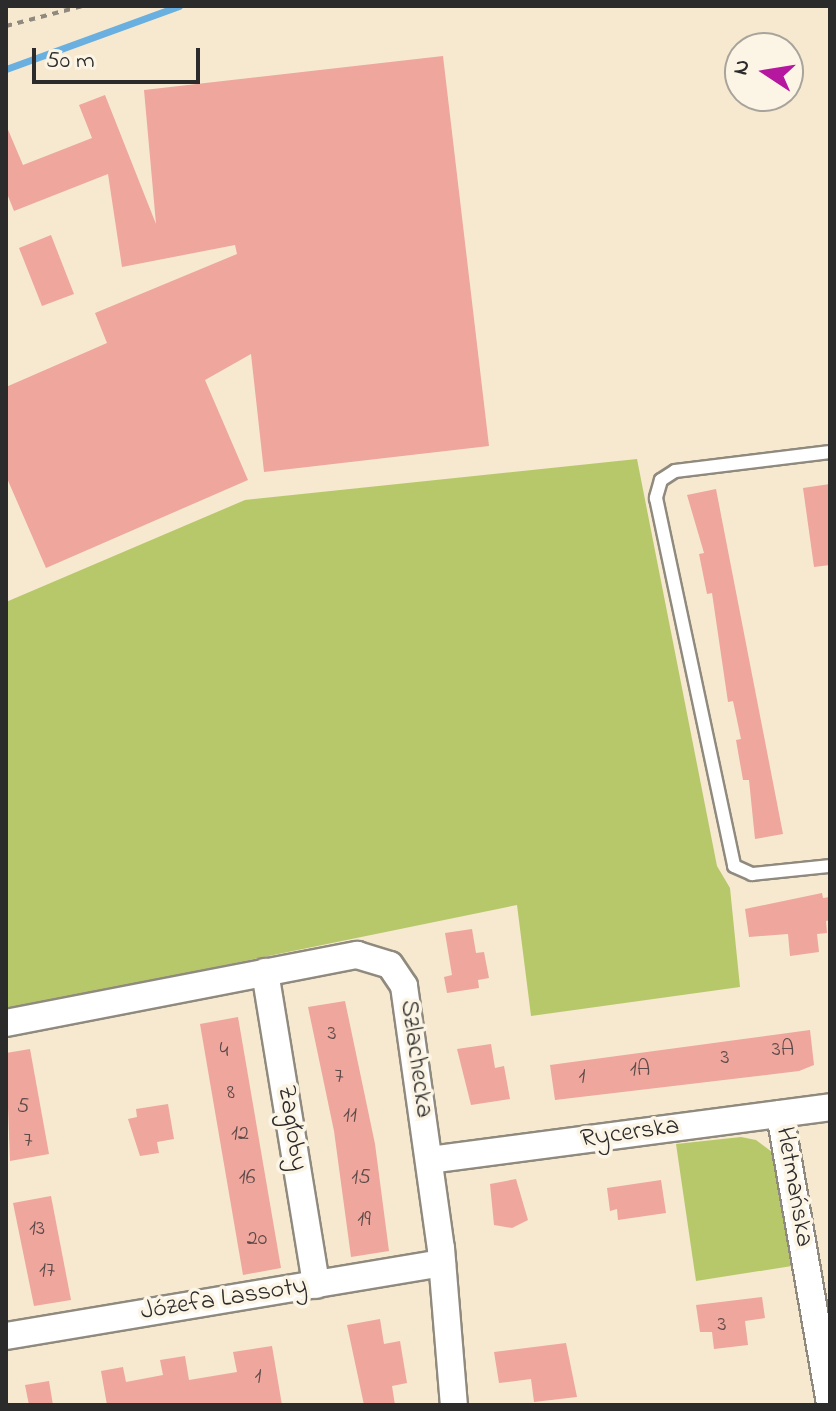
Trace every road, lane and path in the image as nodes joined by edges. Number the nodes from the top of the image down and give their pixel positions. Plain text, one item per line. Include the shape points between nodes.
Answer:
1 (82, 6) edge
2 (6, 26) edge
3 (830, 452) edge
4 (830, 866) edge
5 (265, 972) junction
6 (6, 1023) edge
7 (830, 1107) edge
8 (780, 1114) junction
9 (430, 1160) junction
10 (442, 1263) junction
11 (316, 1285) junction
12 (6, 1336) edge
13 (830, 1403) edge
14 (454, 1405) edge

1 - 2 path
3 - 4 lane via 675,471 661,480 656,498 734,866 752,874
5 - 6 street, Szlachecka
5 - 9 street, Szlachecka via 357,955 390,965 404,986
5 - 11 street, Zagłoby
7 - 8 street, Rycerska
8 - 9 street, Rycerska
8 - 13 street, Hetmańska
9 - 10 street, Szlachecka
10 - 11 street, Józefa Lassoty
10 - 14 street, Szlachecka
11 - 12 street, Józefa Lassoty

